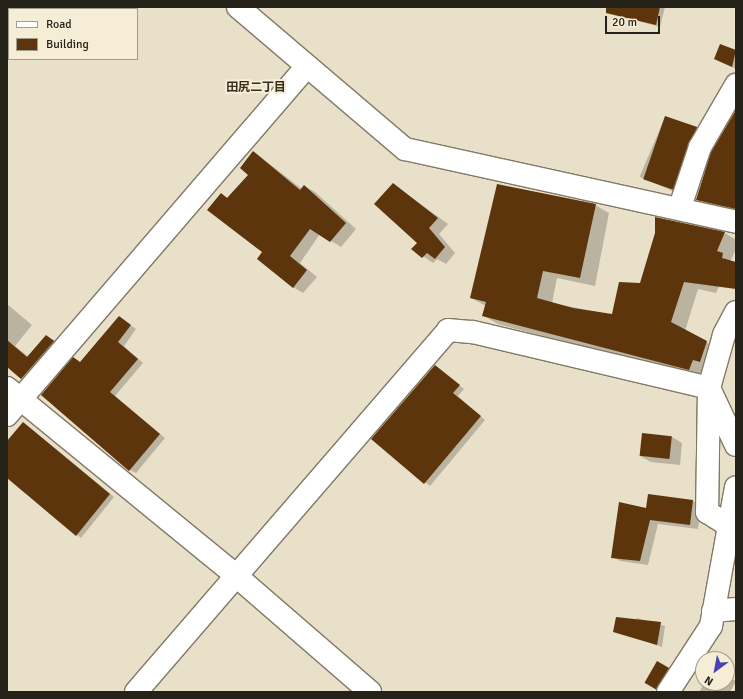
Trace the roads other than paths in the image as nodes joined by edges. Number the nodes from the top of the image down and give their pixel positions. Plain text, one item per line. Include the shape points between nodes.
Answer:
1 (238, 7) edge
2 (308, 66) junction
3 (736, 85) edge
4 (680, 207) junction
5 (736, 222) edge
6 (736, 312) edge
7 (709, 388) junction
8 (12, 401) edge
9 (736, 445) edge
10 (736, 487) edge
11 (726, 524) junction
12 (234, 574) junction
13 (736, 609) edge
14 (713, 611) junction
15 (136, 692) edge
16 (370, 692) edge
17 (668, 692) edge

1 - 2 street
2 - 4 street via 405,149
2 - 8 street
3 - 4 street via 700,147
4 - 5 street
6 - 7 street via 724,335
7 - 9 street
7 - 11 street via 707,512
7 - 12 street via 473,332 448,330
8 - 12 street
10 - 11 street
11 - 14 street
12 - 15 street
12 - 16 street
13 - 14 street
14 - 17 street via 711,626

